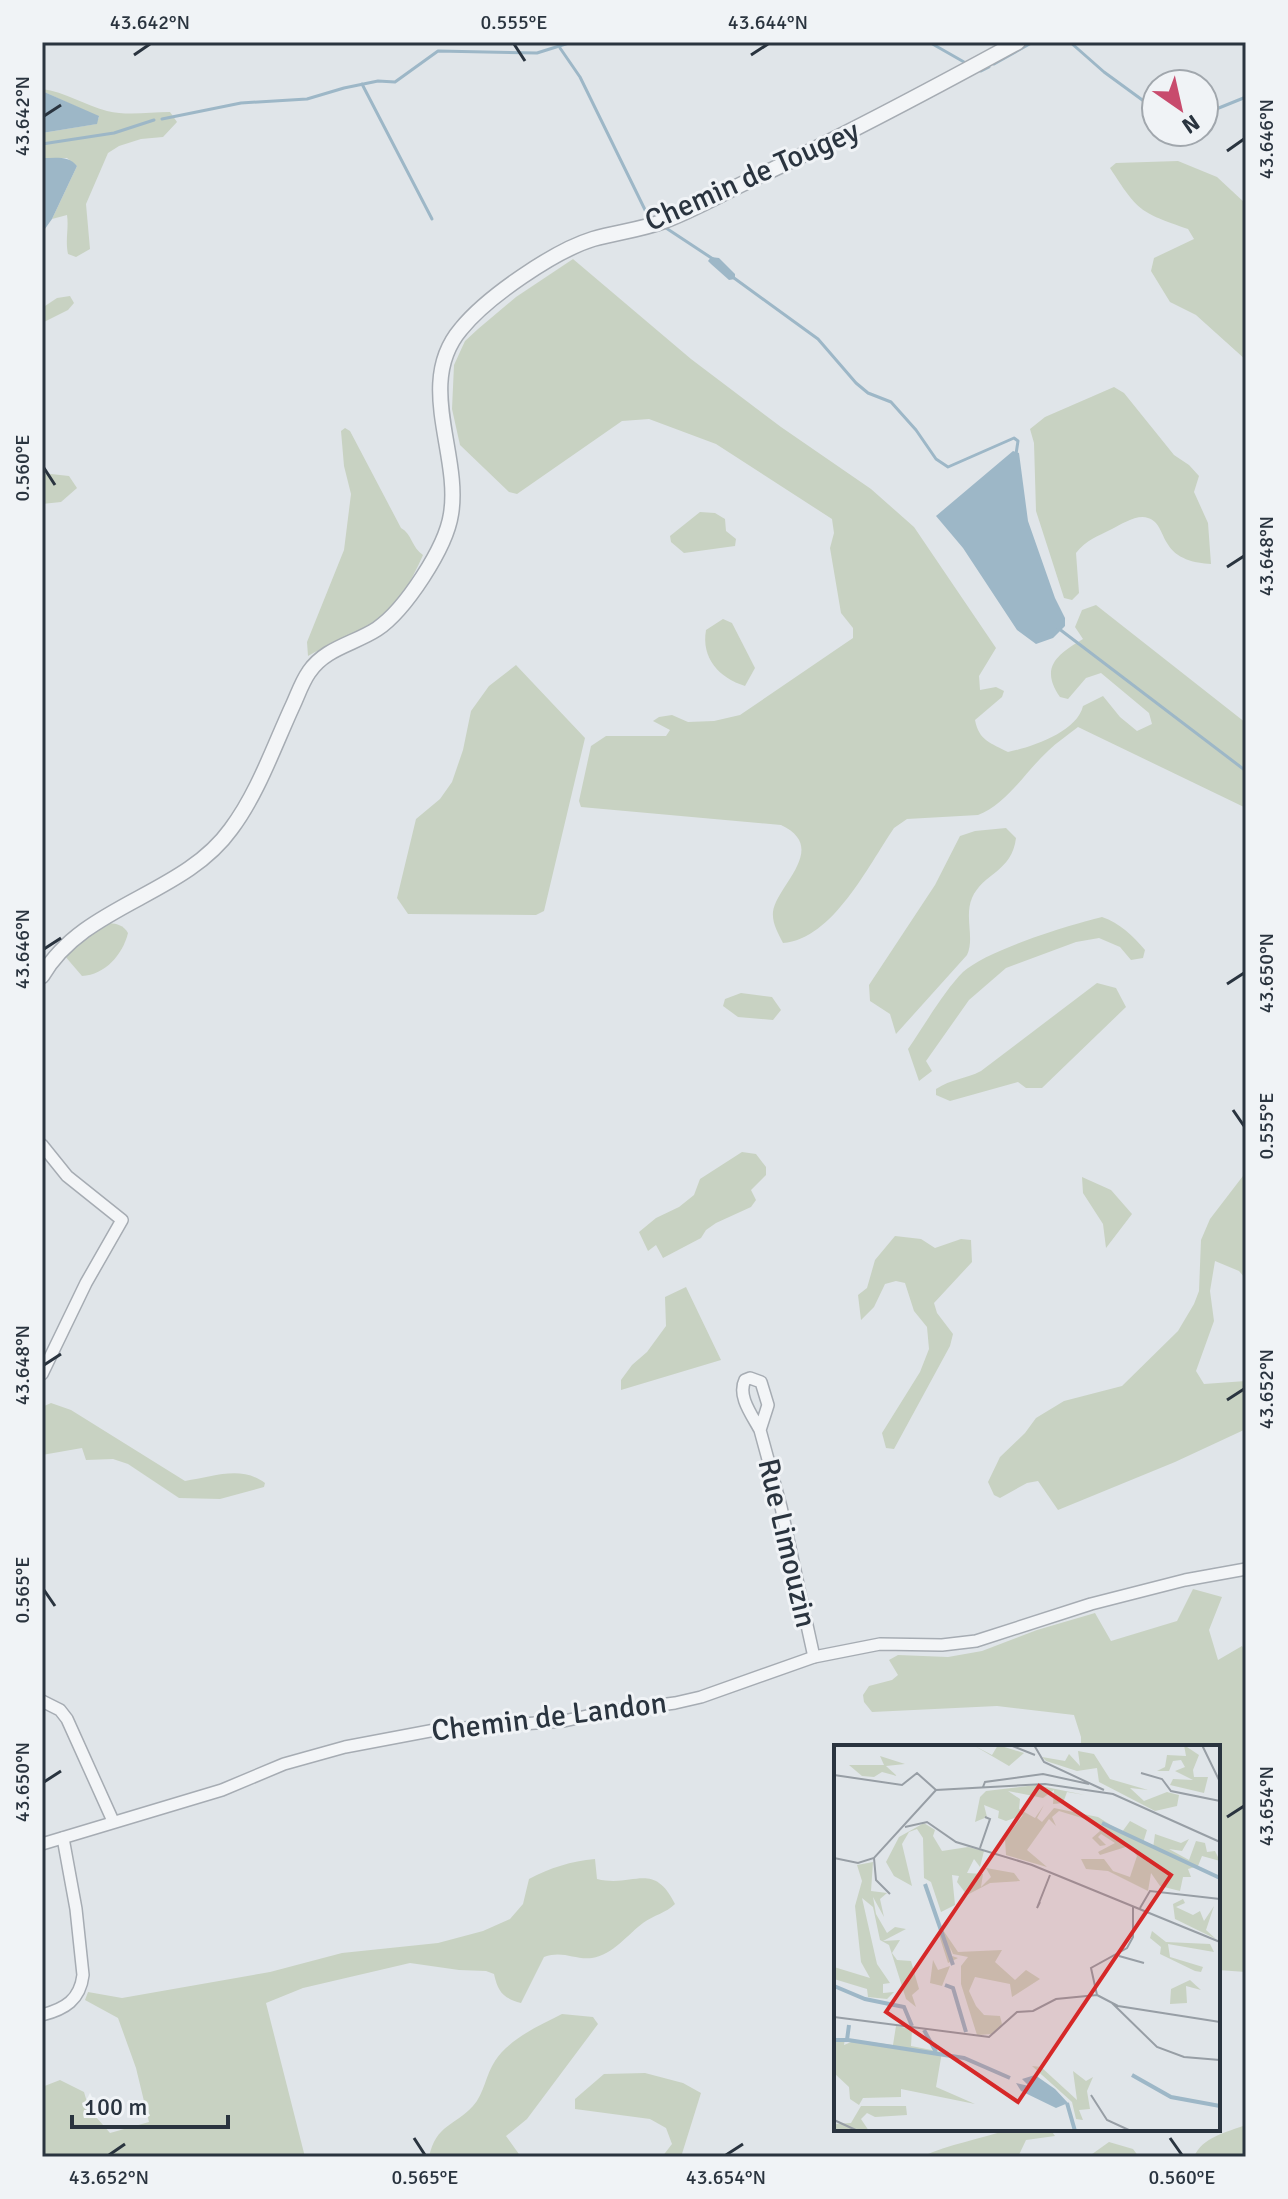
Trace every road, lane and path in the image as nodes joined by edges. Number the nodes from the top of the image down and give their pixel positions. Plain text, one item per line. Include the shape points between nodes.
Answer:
1 (1018, 42) edge
2 (42, 976) edge
3 (42, 1145) edge
4 (42, 1374) edge
5 (760, 1430) dead end
6 (1246, 1569) edge
7 (814, 1657) junction
8 (42, 1701) edge
9 (113, 1821) junction
10 (63, 1838) junction
11 (42, 1844) edge
12 (42, 2015) edge

1 - 2 street, Chemin de Tougey via 879,118 664,221 572,247 476,314 459,331 441,373 451,517 413,590 384,624 330,652 309,672 244,808 212,852 82,932
3 - 4 street via 67,1176 122,1220
5 - 7 street, Rue Limouzin
6 - 7 street, Chemin de Landon via 1091,1604 976,1641 880,1644
7 - 9 street, Chemin de Landon via 675,1703 564,1721 435,1730 345,1747
8 - 9 street via 67,1719
9 - 10 street, Chemin de Landon
10 - 11 street, Chemin de Landon
10 - 12 street via 82,1986 66,2007

